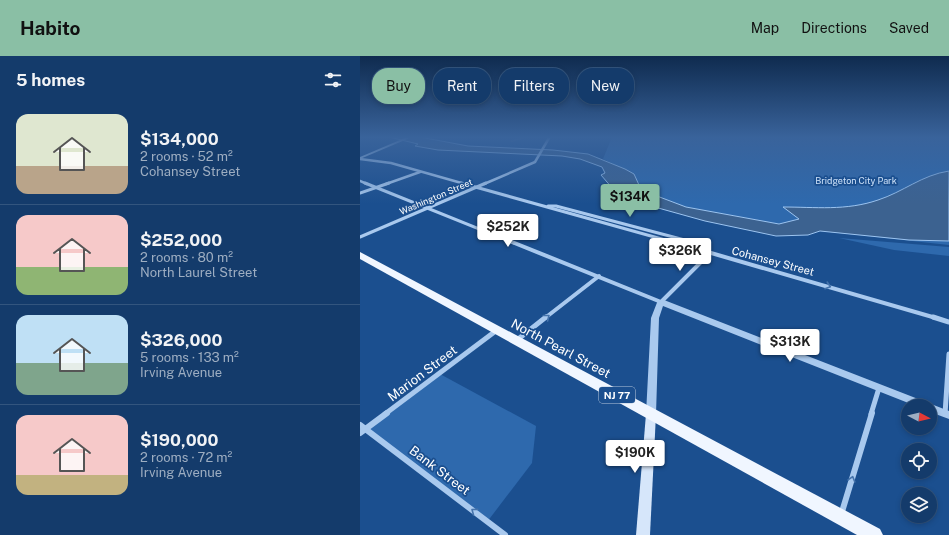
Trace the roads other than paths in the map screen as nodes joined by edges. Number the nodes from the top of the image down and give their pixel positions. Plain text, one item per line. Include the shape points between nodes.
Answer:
1 (363, 159) edge
2 (536, 159) edge
3 (421, 172) junction
4 (360, 181) edge
5 (375, 187) junction
6 (475, 188) junction
7 (360, 193) edge
8 (428, 208) junction
9 (360, 237) edge
10 (710, 253) junction
11 (360, 255) edge
12 (600, 276) junction
13 (661, 302) junction
14 (949, 322) edge
15 (497, 330) junction
16 (516, 340) junction
17 (949, 354) edge
18 (879, 388) junction
19 (908, 399) edge
20 (937, 410) edge
21 (651, 414) junction
22 (947, 414) edge
23 (360, 425) edge
24 (363, 431) edge
25 (841, 517) junction
26 (505, 535) edge
27 (643, 535) edge
28 (874, 535) edge

1 - 3 street
2 - 6 street, Washington Street via 531,164
3 - 5 street
3 - 6 street
4 - 5 street
5 - 7 street
5 - 8 street
6 - 8 street, Washington Street
6 - 10 street, Cohansey Street via 541,206 556,206 700,244
8 - 9 street, Washington Street
8 - 12 street
10 - 13 street
10 -> 14 street, Cohansey Street
11 - 15 main road, North Pearl Street / NJ 77
12 - 13 street
16 -> 12 street
13 - 18 street
13 - 21 street via 655,318
15 - 16 main road, North Pearl Street / NJ 77
15 - 24 street, Marion Street
16 - 21 main road, North Pearl Street / NJ 77
17 - 22 street
18 - 19 street
25 -> 18 street
20 - 22 street
21 - 25 main road, North Pearl Street / NJ 77
21 - 27 main road
23 - 24 street, Bank Street
26 -> 24 street, Bank Street
25 - 28 main road, North Pearl Street / NJ 77

